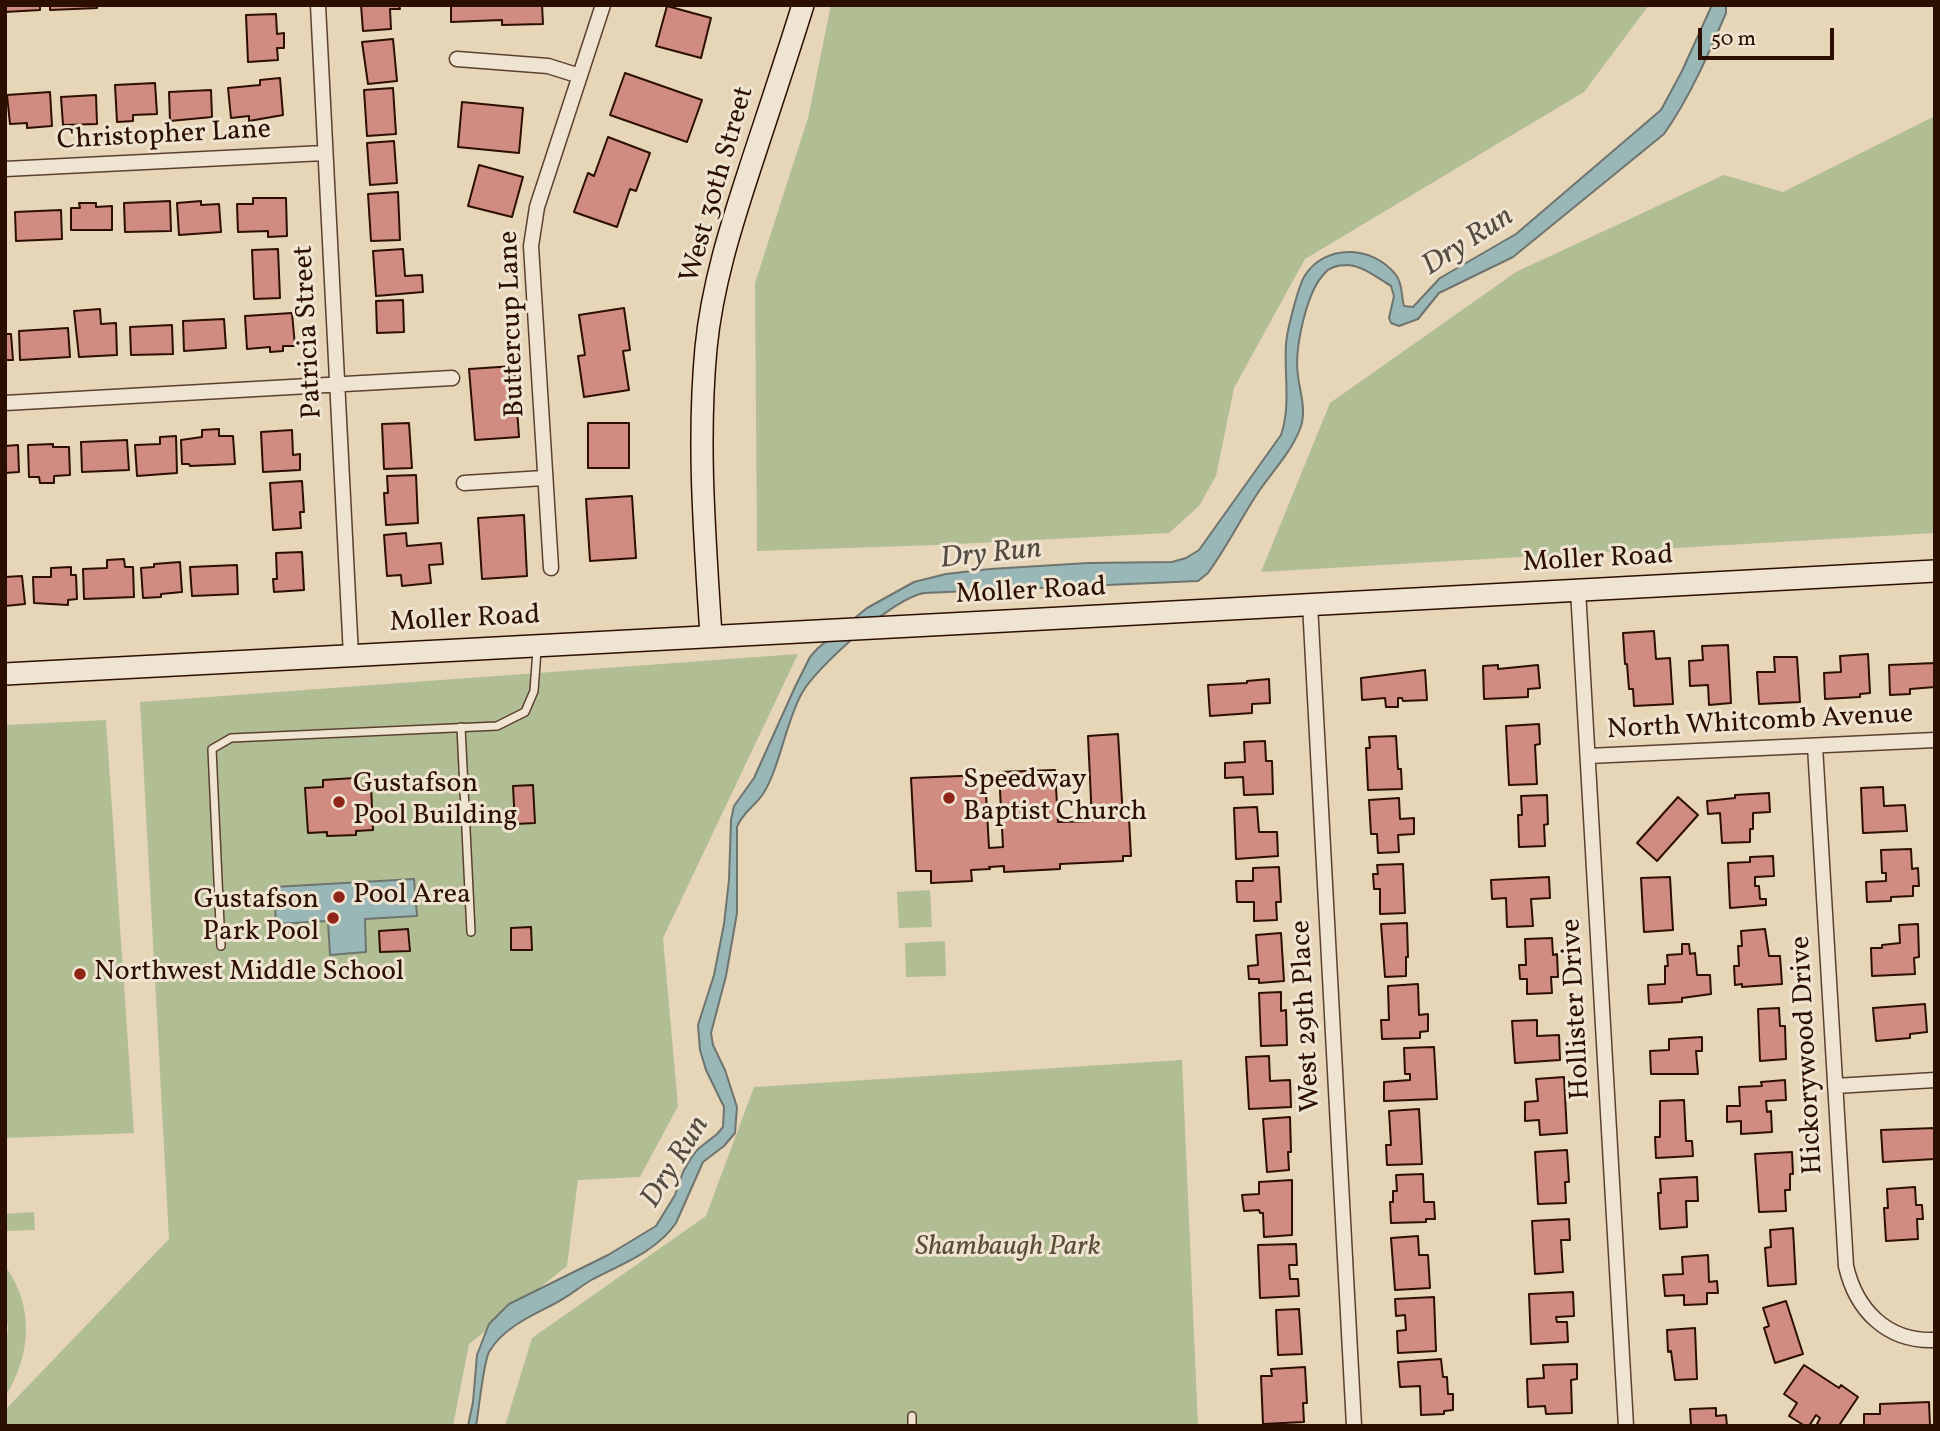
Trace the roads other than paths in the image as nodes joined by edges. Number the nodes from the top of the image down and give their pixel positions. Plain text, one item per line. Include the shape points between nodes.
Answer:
1 (317, 5) edge
2 (603, 5) edge
3 (803, 5) edge
4 (457, 59) dead end
5 (580, 76) junction
6 (324, 153) junction
7 (5, 169) edge
8 (452, 377) dead end
9 (337, 384) junction
10 (5, 403) edge
11 (544, 478) junction
12 (464, 483) dead end
13 (551, 568) dead end
14 (1935, 571) edge
15 (1578, 590) junction
16 (1310, 604) junction
17 (711, 636) junction
18 (537, 646) junction
19 (351, 656) junction
20 (5, 674) edge
21 (461, 727) junction
22 (1935, 740) edge
23 (1815, 746) junction
24 (1588, 756) junction
25 (471, 932) dead end
26 (221, 946) dead end
27 (1935, 1080) edge
28 (1835, 1086) junction
29 (1935, 1340) edge
30 (912, 1416) dead end
31 (912, 1426) edge
32 (1354, 1426) edge
33 (1626, 1426) edge

1 - 6 street, Patricia Street
2 - 5 street, Buttercup Lane
3 - 17 street, West 30th Street via 732,222 709,331 700,433
4 - 5 street via 548,66
5 - 11 street, Buttercup Lane via 537,207 531,246
6 - 7 street, Christopher Lane
6 - 9 street, Patricia Street
8 - 9 street
9 - 10 street
9 - 19 street, Patricia Street
11 - 12 street
11 - 13 street, Buttercup Lane
14 - 15 street, Moller Road
15 - 16 street, Moller Road
15 - 24 street, Hollister Drive
16 - 17 street, Moller Road
16 - 32 street, West 29th Place
17 - 18 street, Moller Road
18 - 19 street, Moller Road
18 - 21 lane via 534,691 525,712 497,726
19 - 20 street, Moller Road
21 - 25 lane
21 - 26 lane via 231,738 212,749
22 - 23 street, North Whitcomb Avenue
23 - 24 street, North Whitcomb Avenue
23 - 28 street, Hickorywood Drive
24 - 33 street, Hollister Drive
27 - 28 street
28 - 29 street, Hickorywood Drive via 1850,1285 1873,1318 1887,1328 1904,1336
30 - 31 lane

